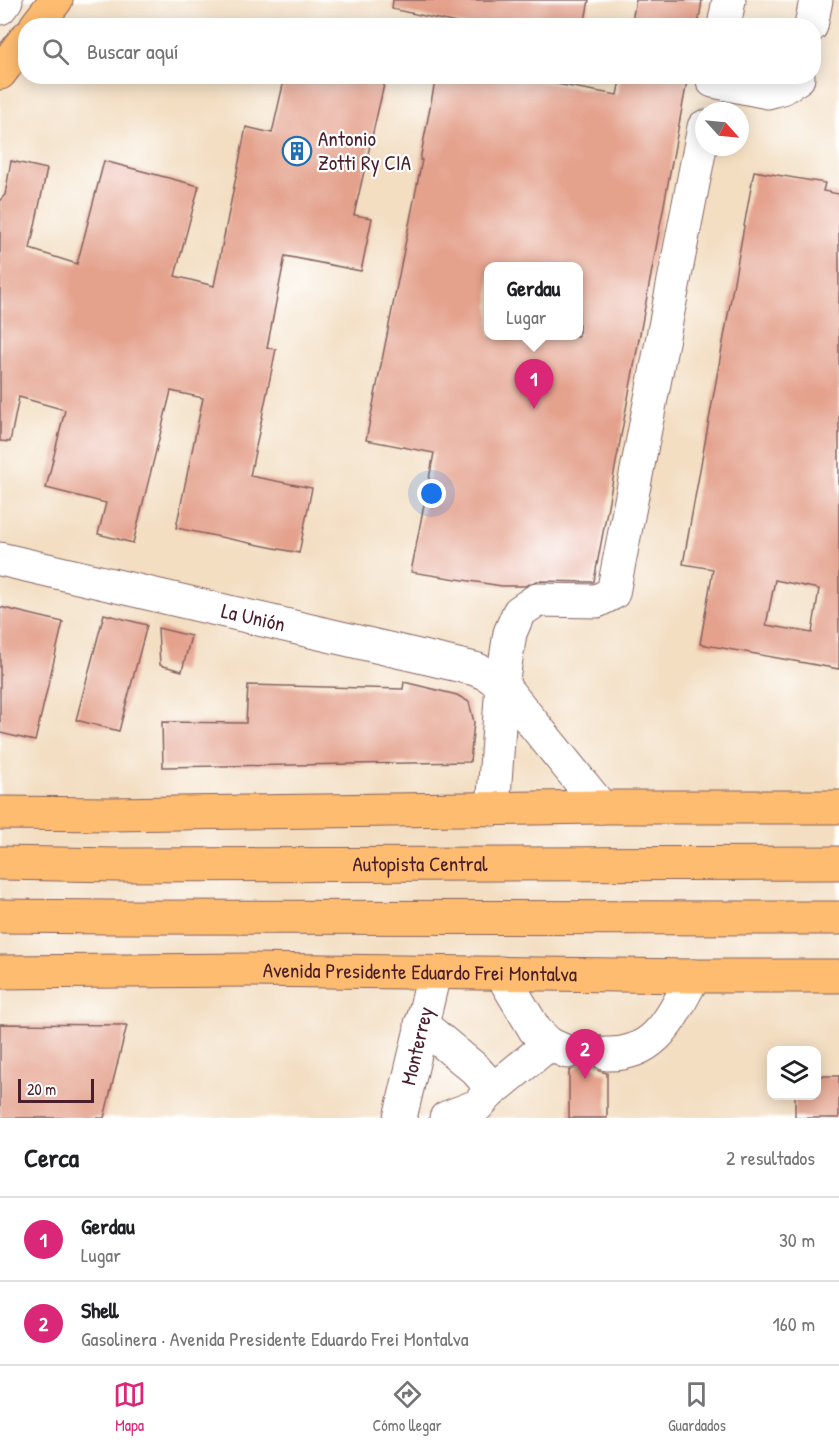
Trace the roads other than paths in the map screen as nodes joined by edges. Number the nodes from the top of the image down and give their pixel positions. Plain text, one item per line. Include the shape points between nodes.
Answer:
1 (6, 0) edge
2 (56, 0) edge
3 (729, 0) edge
4 (816, 0) edge
5 (0, 8) edge
6 (42, 18) edge
7 (726, 18) edge
8 (813, 18) edge
9 (18, 49) edge
10 (0, 73) edge
11 (787, 84) edge
12 (711, 90) edge
13 (698, 156) edge
14 (0, 559) edge
15 (502, 685) junction
16 (601, 807) junction
17 (839, 807) edge
18 (494, 809) junction
19 (0, 813) edge
20 (0, 863) edge
21 (839, 863) edge
22 (0, 916) edge
23 (839, 918) edge
24 (0, 972) edge
25 (501, 973) junction
26 (434, 974) junction
27 (694, 976) junction
28 (839, 976) edge
29 (421, 1024) junction
30 (607, 1054) tunnel mouth
31 (489, 1093) junction
32 (400, 1118) edge
33 (446, 1118) edge

1 - 5 street
2 - 6 main road
3 - 7 street
4 - 8 street
9 - 10 main road
11 - 12 street via 768,92
13 - 15 street via 613,593 597,601 537,600 519,612 510,633
14 - 15 street, La Unión via 475,669
15 - 16 street, La Unión
15 - 18 street
16 - 17 main road
16 - 18 main road
18 - 19 main road
20 - 21 main road, Autopista Central
22 - 23 main road
24 - 26 main road, Avenida Presidente Eduardo Frei Montalva via 251,970
25 - 26 main road, Avenida Presidente Eduardo Frei Montalva
25 - 27 main road, Avenida Presidente Eduardo Frei Montalva
25 - 31 street via 535,1030 559,1048
26 - 29 street, Monterrey
27 - 28 main road, Avenida Presidente Eduardo Frei Montalva
27 - 30 street via 656,1037 636,1049
29 - 31 street via 475,1069
29 - 32 street, Monterrey
31 - 33 street via 477,1106

